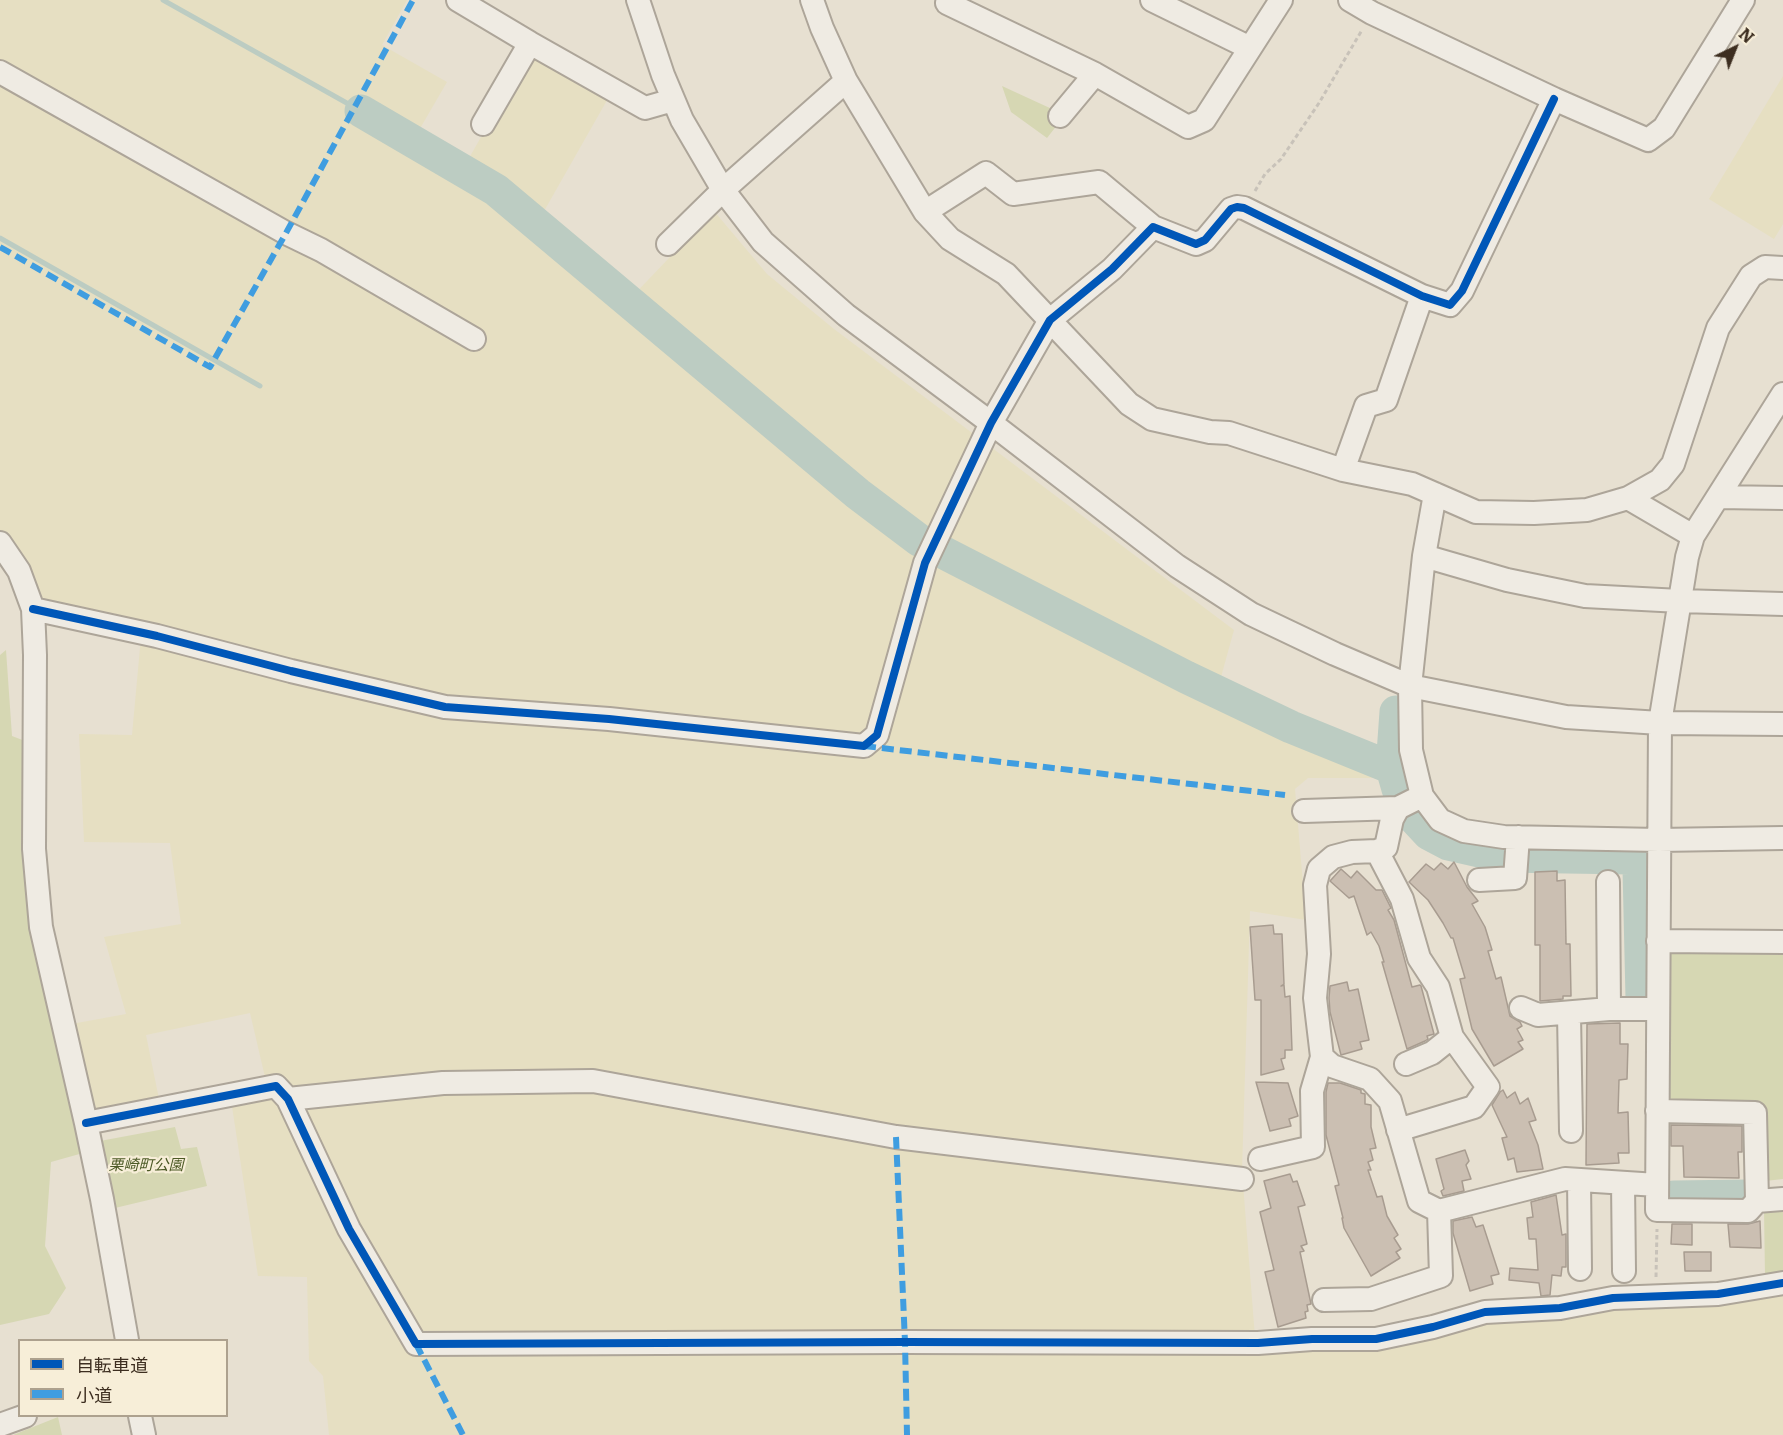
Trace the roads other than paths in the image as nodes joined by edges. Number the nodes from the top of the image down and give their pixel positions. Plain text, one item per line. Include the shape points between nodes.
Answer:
1 (638, 0) edge
2 (812, 0) edge
3 (948, 0) edge
4 (1152, 0) edge
5 (1281, 0) edge
6 (1350, 0) edge
7 (1743, 0) edge
8 (470, 3) edge
9 (530, 44) junction
10 (1250, 48) junction
11 (0, 72) edge
12 (1095, 74) junction
13 (846, 81) junction
14 (1554, 99) junction
15 (673, 100) junction
16 (1060, 116) dead end
17 (483, 124) dead end
18 (723, 190) junction
19 (925, 212) junction
20 (1154, 227) junction
21 (668, 244) dead end
22 (1783, 268) edge
23 (1422, 296) junction
24 (1050, 320) junction
25 (474, 339) dead end
26 (1783, 394) edge
27 (991, 423) junction
28 (1343, 470) junction
29 (1435, 494) junction
30 (1718, 497) junction
31 (1628, 498) junction
32 (1783, 498) edge
33 (1694, 536) junction
34 (0, 543) edge
35 (1424, 556) junction
36 (1680, 601) junction
37 (1783, 604) edge
38 (33, 609) junction
39 (1410, 686) junction
40 (1660, 723) junction
41 (1783, 724) edge
42 (1410, 802) junction
43 (1304, 811) dead end
44 (1783, 838) edge
45 (1659, 840) junction
46 (1517, 848) junction
47 (1377, 851) junction
48 (1479, 880) dead end
49 (1608, 882) dead end
50 (1658, 941) junction
51 (1783, 942) edge
52 (1521, 1008) dead end
53 (1609, 1009) junction
54 (1658, 1009) junction
55 (1569, 1014) junction
56 (1452, 1037) junction
57 (1322, 1057) junction
58 (1406, 1064) dead end
59 (288, 1099) junction
60 (1658, 1111) junction
61 (86, 1123) junction
62 (1398, 1130) junction
63 (1571, 1131) dead end
64 (1260, 1160) dead end
65 (1242, 1179) dead end
66 (1580, 1180) junction
67 (1623, 1183) junction
68 (1657, 1185) junction
69 (1783, 1198) edge
70 (1757, 1201) junction
71 (1439, 1211) junction
72 (1580, 1269) dead end
73 (1624, 1271) dead end
74 (1783, 1283) edge
75 (1324, 1300) dead end
76 (127, 1339) edge
77 (22, 1417) edge
78 (140, 1417) edge
79 (0, 1425) edge
80 (144, 1435) edge

1 - 15 street
2 - 13 street
3 - 12 street via 947,3
4 - 10 street
5 - 10 street
6 - 14 street
7 - 14 street via 1664,128 1648,140
8 - 9 street
9 - 15 street via 645,108
9 - 17 street
10 - 12 street via 1204,120 1188,127
11 - 25 street
12 - 16 street
13 - 18 street
13 - 19 street
14 - 23 street via 1462,291 1450,305
15 - 18 street
18 - 21 street
18 - 27 street via 763,242 815,289
19 - 20 street via 986,172 1013,194 1099,182
19 - 24 street via 950,239 1006,274
20 - 23 street via 1196,244 1205,240 1231,209 1244,208
20 - 24 street via 1112,269
22 - 31 street via 1765,267 1751,276 1718,328 1673,464 1660,480
23 - 28 street via 1386,400 1366,406
24 - 27 street
24 - 28 street via 1129,404 1152,419 1229,433
26 - 30 street
27 - 38 street via 925,563 877,735 864,746 609,719 445,707
27 - 39 street via 1177,566 1251,614
28 - 29 street via 1412,484
29 - 31 street via 1476,512 1587,510
29 - 35 street
30 - 32 street
30 - 33 street
31 - 33 street
33 - 36 street
34 - 38 street via 19,571
35 - 36 street via 1507,580 1585,596
35 - 39 street
36 - 37 street
36 - 40 street
38 - 61 street via 34,849 41,927
39 - 40 street via 1566,717
39 - 42 street
40 - 41 street
40 - 45 street
42 - 43 street
42 - 46 street via 1464,831 1504,837
42 - 47 street via 1392,819 1386,847
44 - 45 street
45 - 46 street
45 - 50 street
46 - 48 street via 1515,878
47 - 56 street via 1402,900 1419,958 1438,987
47 - 57 street via 1333,857 1319,869 1315,885 1319,954 1315,998
49 - 53 street
50 - 51 street
50 - 54 street
52 - 55 street via 1538,1015
53 - 54 street
53 - 55 street
54 - 60 street
55 - 63 street
56 - 58 street via 1432,1053
56 - 62 street via 1488,1087 1474,1107
57 - 62 street via 1332,1066 1370,1079 1390,1101
57 - 64 street via 1312,1091 1313,1147
59 - 61 street via 276,1086
59 - 65 street via 443,1083 593,1081 896,1137
59 - 74 street via 349,1229 416,1344 1258,1343 1376,1339 1485,1312 1560,1308 1613,1298 1718,1294
60 - 68 street
60 - 70 street via 1755,1113
61 - 76 street
62 - 71 street via 1419,1201
66 - 67 street
66 - 71 street via 1565,1179
66 - 72 street
67 - 68 street
67 - 73 street
68 - 70 street via 1657,1210 1748,1211
69 - 70 street
71 - 75 street via 1441,1276 1371,1299
77 - 79 street
78 - 80 street

